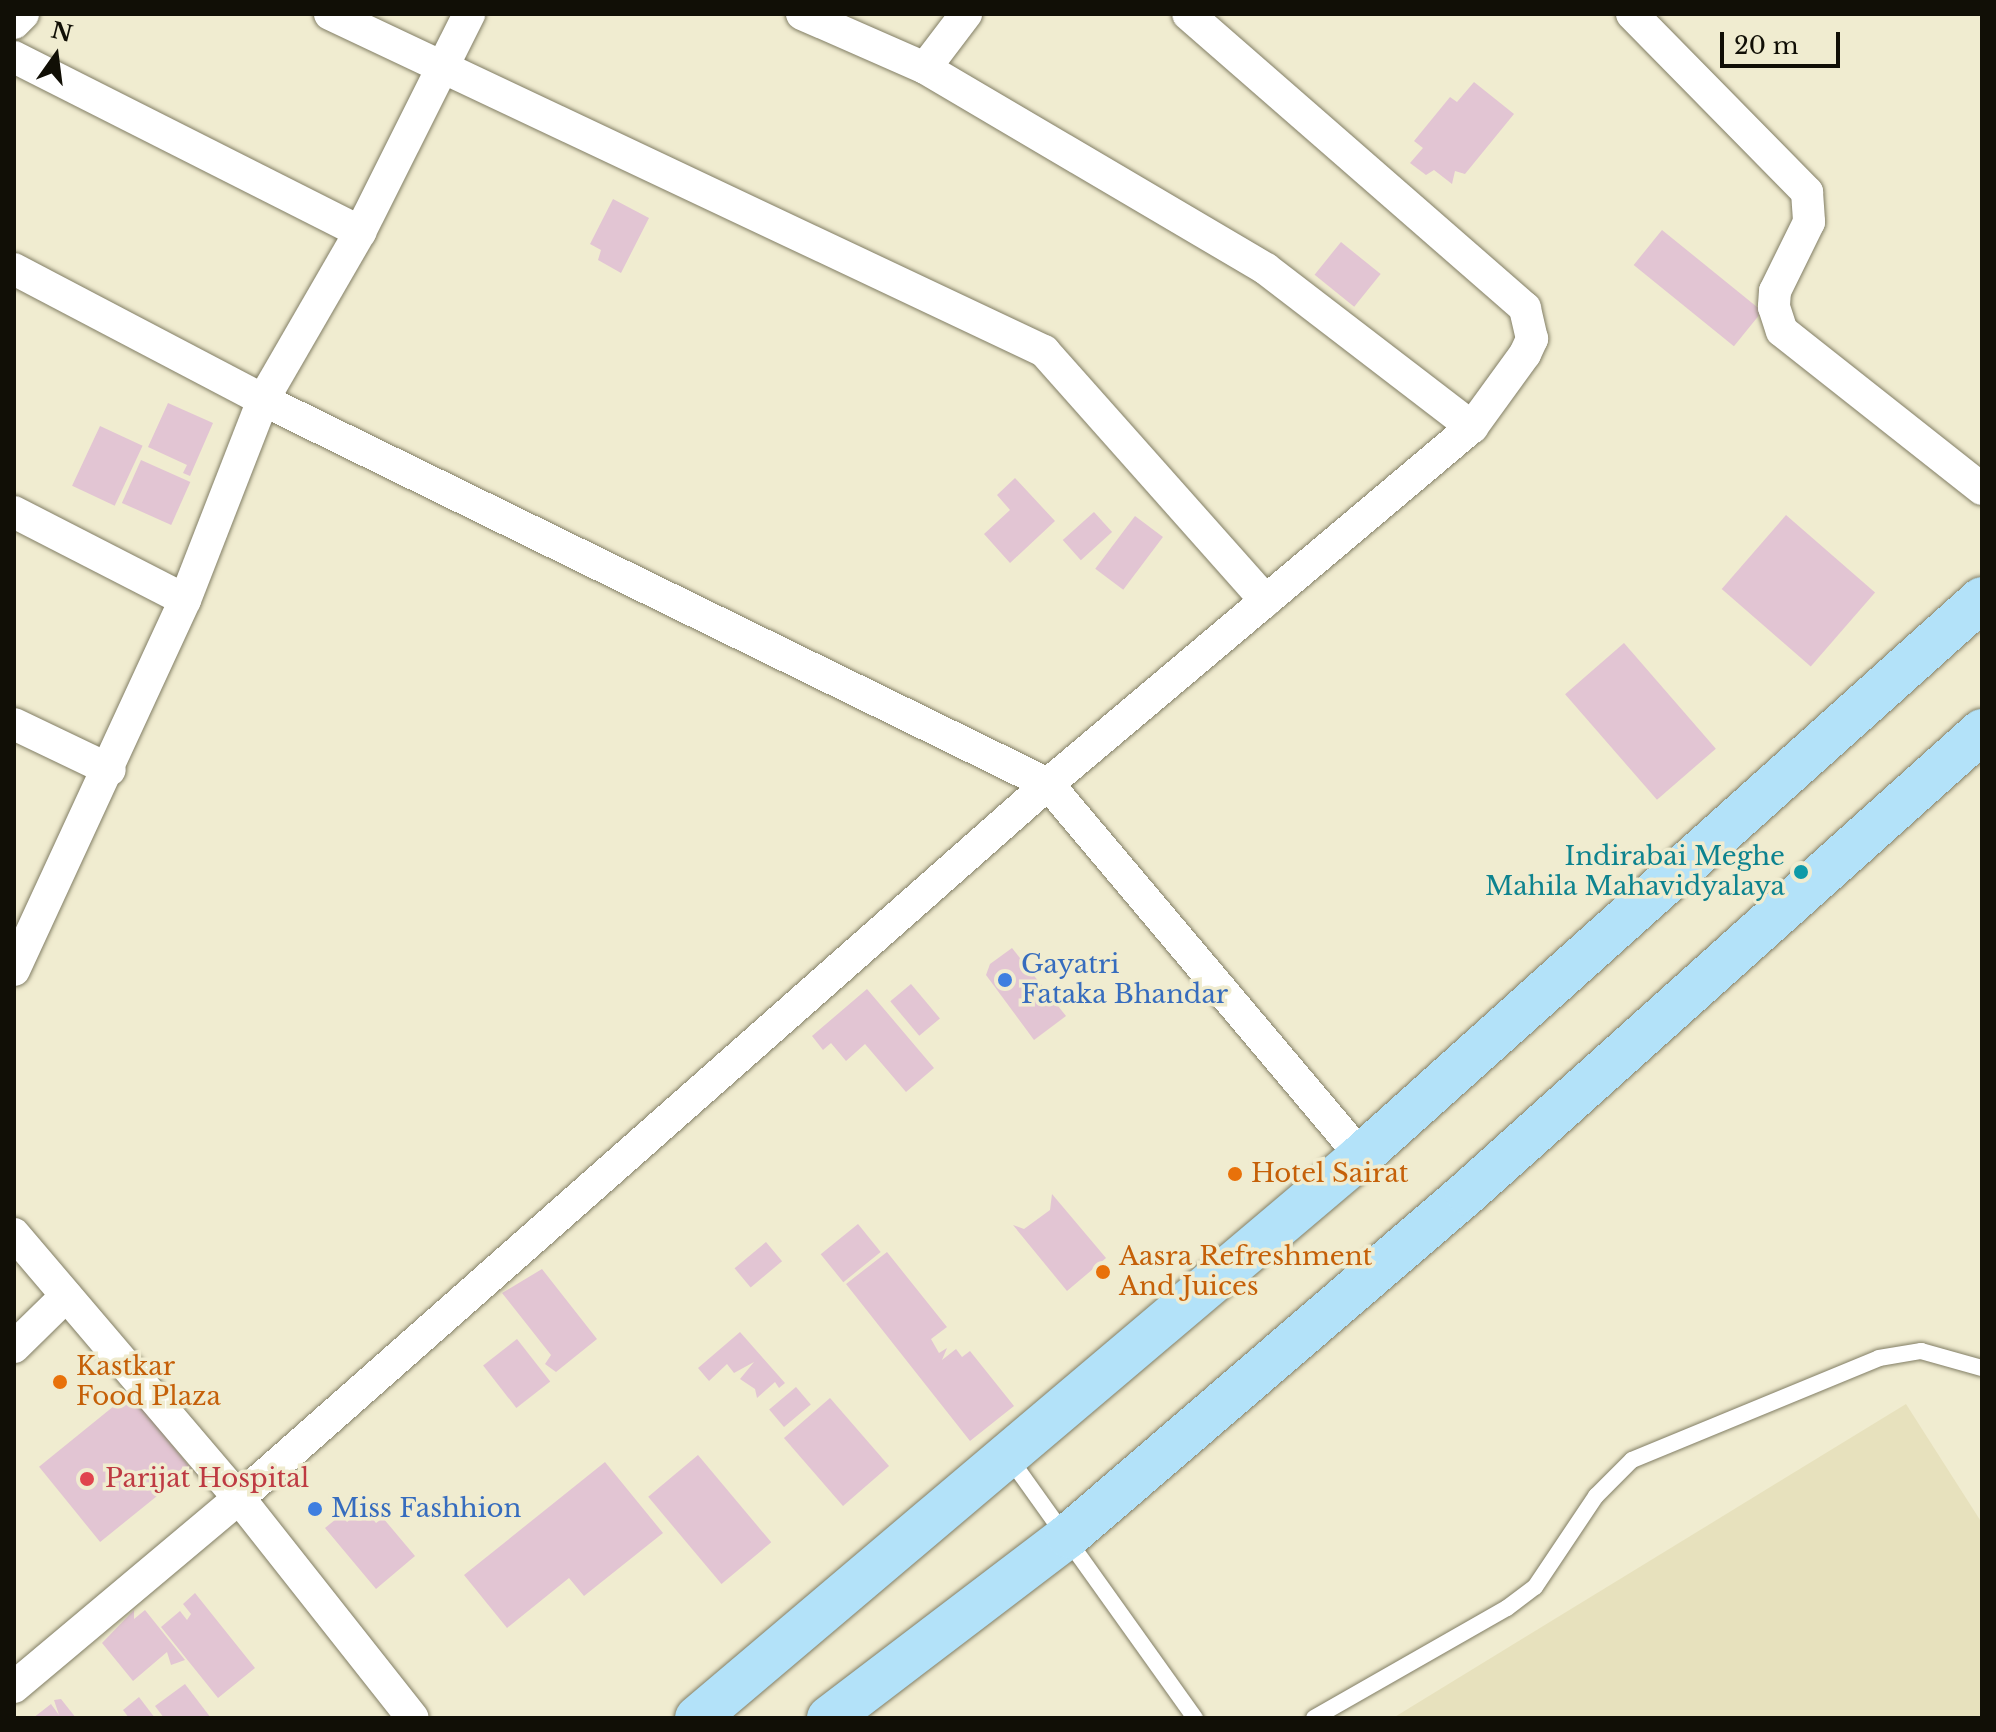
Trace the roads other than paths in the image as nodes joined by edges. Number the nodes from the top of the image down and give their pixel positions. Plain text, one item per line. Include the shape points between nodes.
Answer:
1 (23, 14) edge
2 (330, 14) edge
3 (469, 14) edge
4 (802, 14) edge
5 (966, 14) edge
6 (1188, 14) edge
7 (1636, 15) edge
8 (14, 23) edge
9 (14, 57) edge
10 (442, 68) junction
11 (925, 68) junction
12 (360, 232) junction
13 (14, 269) edge
14 (263, 400) junction
15 (1472, 427) junction
16 (1982, 489) edge
17 (14, 512) edge
18 (1982, 599) edge
19 (185, 600) junction
20 (1266, 601) junction
21 (14, 724) edge
22 (1982, 731) edge
23 (110, 770) junction
24 (1048, 784) junction
25 (18, 951) edge
26 (1361, 1156) junction
27 (14, 1234) edge
28 (66, 1296) junction
29 (14, 1347) edge
30 (1982, 1368) edge
31 (1007, 1455) junction
32 (239, 1498) junction
33 (1068, 1536) junction
34 (14, 1687) edge
35 (413, 1718) edge
36 (697, 1718) edge
37 (829, 1718) edge
38 (1195, 1718) edge
39 (1314, 1718) edge

1 - 8 street
2 - 10 street
3 - 10 street
4 - 11 street
5 - 11 street
6 - 15 street via 1525,308 1532,339
7 - 16 street via 1807,192 1809,222 1775,291 1782,331
9 - 12 street
10 - 12 street
10 - 20 street via 1044,351
11 - 15 street via 1266,269
12 - 14 street
13 - 14 street
14 - 19 street
14 - 24 street
15 - 20 street
17 - 19 street
18 - 26 main road
19 - 23 street
20 - 24 street
21 - 23 street
22 - 33 main road via 1467,1193
23 - 25 street
24 - 26 street
24 - 32 street
26 - 31 main road
27 - 28 street
28 - 29 street
28 - 32 street
30 - 39 lane via 1921,1351 1879,1358 1632,1460 1596,1496 1535,1587
31 - 33 lane
31 - 36 main road
32 - 34 street
32 - 35 street
33 - 37 main road
33 - 38 lane

